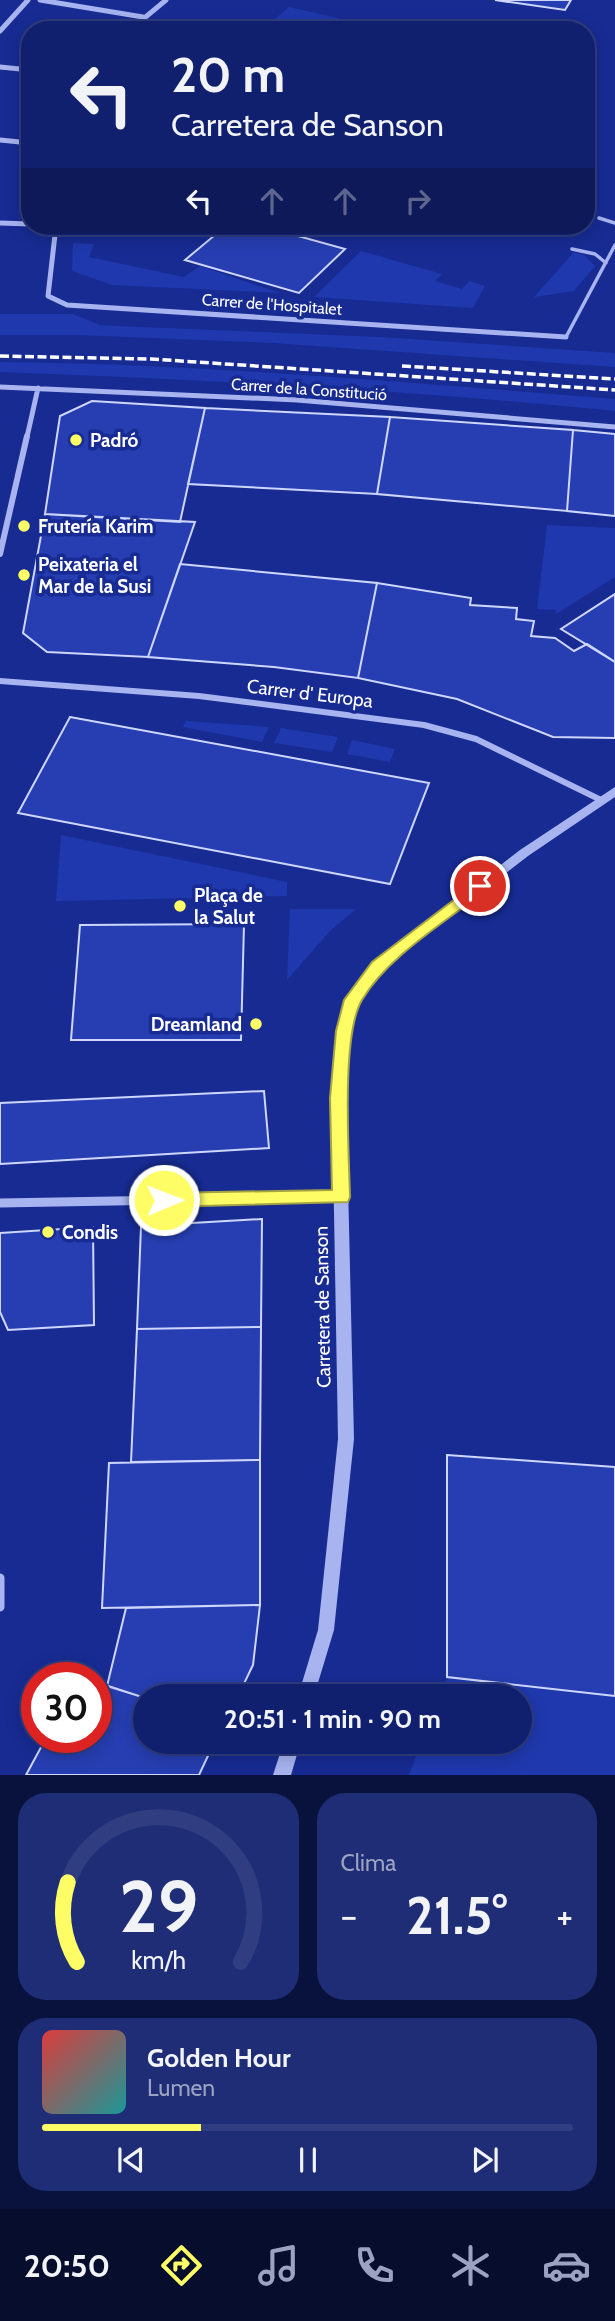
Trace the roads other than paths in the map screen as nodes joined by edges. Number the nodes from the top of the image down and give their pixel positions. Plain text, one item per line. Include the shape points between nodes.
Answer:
1 (28, 0) edge
2 (40, 0) edge
3 (166, 0) edge
4 (144, 17) junction
5 (140, 21) edge
6 (0, 31) edge
7 (0, 67) edge
8 (21, 69) edge
9 (0, 141) edge
10 (21, 142) edge
11 (599, 218) dead end
12 (0, 223) edge
13 (615, 223) edge
14 (21, 224) edge
15 (55, 235) edge
16 (615, 245) edge
17 (572, 249) dead end
18 (606, 263) junction
19 (566, 337) joint
20 (0, 387) edge
21 (38, 388) junction
22 (615, 427) edge
23 (0, 554) edge
24 (0, 681) edge
25 (615, 791) edge
26 (601, 800) junction
27 (341, 1197) junction
28 (0, 1203) edge
29 (0, 1578) edge
30 (0, 1607) edge
31 (310, 1684) edge
32 (288, 1754) edge
33 (282, 1775) edge

1 - 6 street
2 - 4 street
3 - 4 street
4 - 5 street
7 - 8 street
9 - 10 street
11 - 13 lane
12 - 14 street
15 - 19 street, Carrer de l'Hospitalet via 48,296 67,305
16 - 18 lane
17 - 18 lane via 595,254
18 - 19 lane
20 - 21 street, Carrer de la Constitució
21 - 22 street, Carrer de la Constitució via 297,400
21 - 23 street
24 - 26 street, Carrer d' Europa via 200,696 424,724 476,739
25 - 26 street, Carretera de Sanson
26 - 27 street, Carretera de Sanson via 494,875 378,966 353,1000 345,1031 339,1098
27 - 28 street
27 - 31 street, Carretera de Sanson via 346,1439 326,1630
29 - 30 street
32 - 33 street

